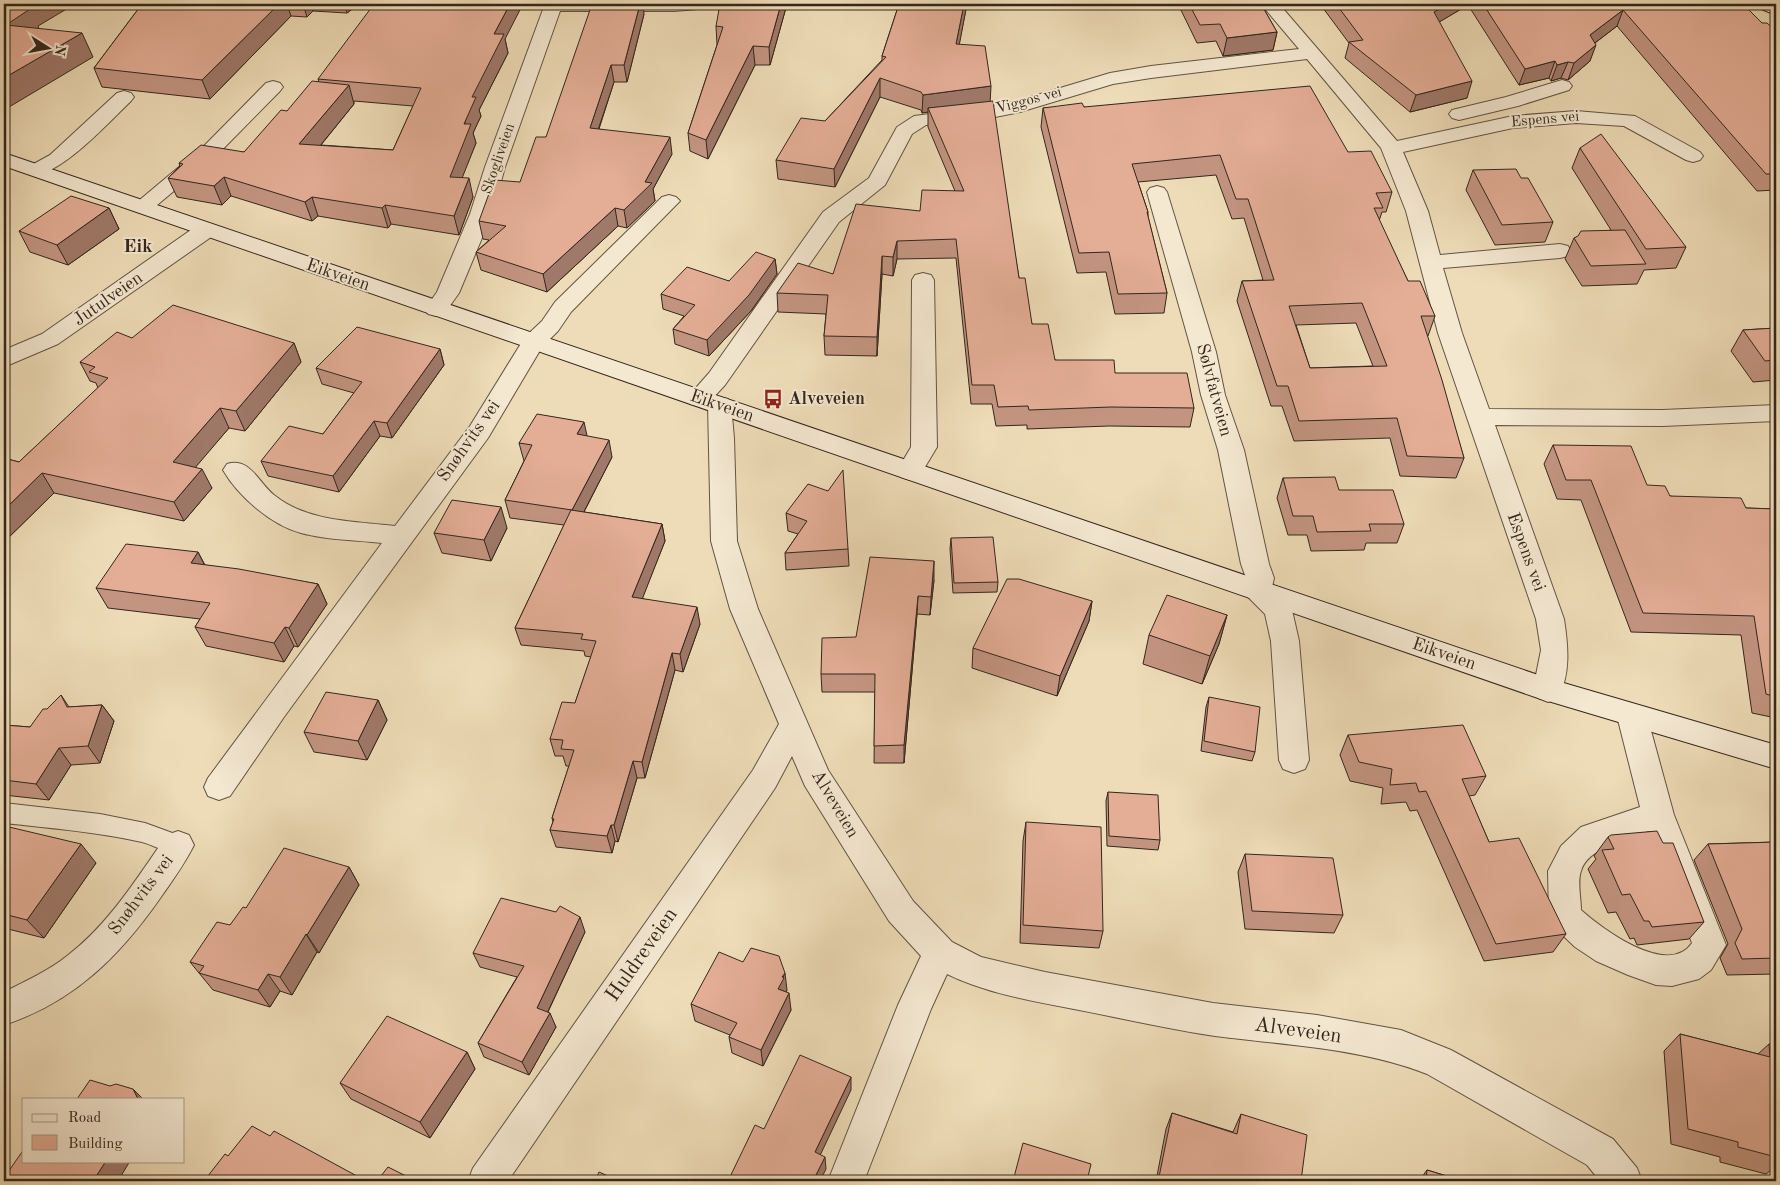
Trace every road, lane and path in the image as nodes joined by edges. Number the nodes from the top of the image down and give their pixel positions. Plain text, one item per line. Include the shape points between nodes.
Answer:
1 (704, 4) edge
2 (1270, 4) edge
3 (1765, 4) edge
4 (554, 5) edge
5 (1776, 10) edge
6 (1313, 53) junction
7 (1562, 86) dead end
8 (273, 87) dead end
9 (124, 97) dead end
10 (1388, 143) junction
11 (1693, 156) dead end
12 (4, 159) edge
13 (37, 170) junction
14 (1157, 192) dead end
15 (669, 201) dead end
16 (143, 207) junction
17 (206, 230) junction
18 (1560, 251) dead end
19 (1431, 262) junction
20 (923, 280) dead end
21 (436, 308) junction
22 (533, 342) junction
23 (4, 359) edge
24 (709, 402) junction
25 (1776, 414) edge
26 (1478, 417) junction
27 (236, 470) dead end
28 (910, 471) junction
29 (401, 536) junction
30 (1258, 590) junction
31 (1548, 690) junction
32 (1632, 716) junction
33 (793, 726) junction
34 (1776, 757) edge
35 (1294, 760) dead end
36 (219, 787) dead end
37 (4, 813) edge
38 (1658, 815) junction
39 (178, 845) joint
40 (940, 953) junction
41 (4, 1009) edge
42 (486, 1181) edge
43 (846, 1181) edge
44 (1624, 1181) edge

1 - 4 street, Skogliveien
2 - 6 street, Espens vei
3 - 5 street
4 - 21 street, Skogliveien via 481,214 448,294
6 - 10 street, Espens vei
6 - 24 street, Viggos vei via 1110,79 1020,106 921,120 904,131 878,181 831,218 728,363
7 - 10 street, Espens vei via 1393,131
8 - 16 street via 211,150
9 - 13 street via 57,159
10 - 11 street, Espens vei via 1513,122 1576,117 1628,120
10 - 19 street, Espens vei via 1417,211
12 - 13 street, Eikveien
13 - 16 street, Eikveien
14 - 30 street, Sølvfatveien via 1231,450 1260,578
15 - 22 street
16 - 17 street, Eikveien
17 - 21 street, Eikveien
17 - 23 street, Jutulveien via 50,339
18 - 19 street
19 - 26 street, Espens vei
20 - 28 street via 924,447
21 - 22 street, Eikveien
22 - 24 street, Eikveien
22 - 29 street, Snøhvits vei via 479,432
24 - 28 street, Eikveien
24 - 33 street, Alveveien via 722,438 724,541 744,609
25 - 26 street via 1663,418
26 - 31 street, Espens vei via 1550,619 1555,650
27 - 29 street via 265,502 303,524
28 - 30 street, Eikveien
29 - 36 street, Snøhvits vei
30 - 31 street, Eikveien
30 - 35 street, Eikveien via 1278,610 1285,641
31 - 32 street, Eikveien
32 - 34 street, Eikveien
32 - 38 street
33 - 40 street, Alveveien via 816,777 902,911
33 - 42 street, Huldreveien via 764,779
37 - 39 lane, Snøhvits vei via 100,824 145,833
38 - 38 street via 1708,945 1703,958 1683,970 1665,971 1625,959 1593,941 1566,916 1564,871 1572,856 1592,837
39 - 41 street, Snøhvits vei via 125,920 90,958 62,980
40 - 43 street via 915,1005
40 - 44 street, Alveveien via 976,970 1045,988 1213,1020 1318,1032 1401,1047 1439,1062 1600,1152

